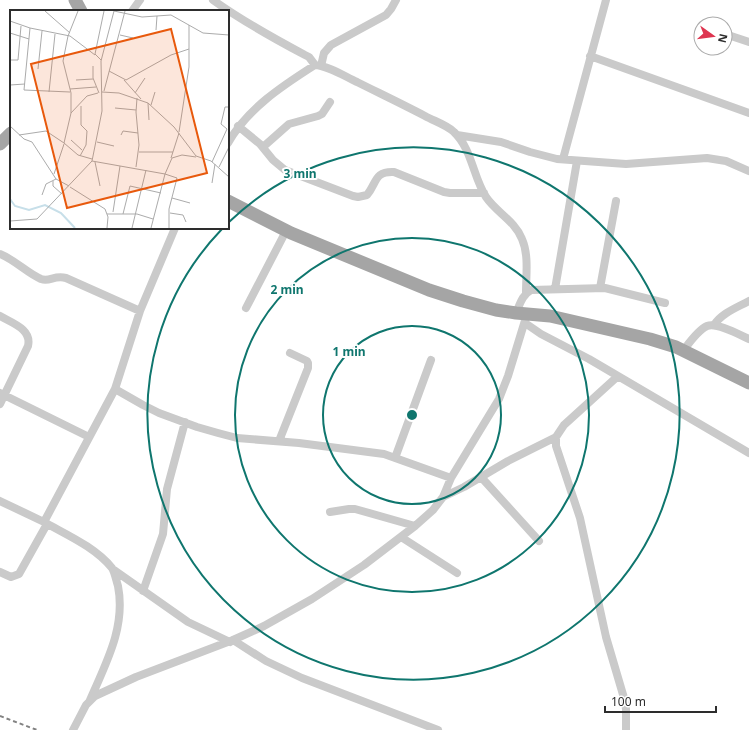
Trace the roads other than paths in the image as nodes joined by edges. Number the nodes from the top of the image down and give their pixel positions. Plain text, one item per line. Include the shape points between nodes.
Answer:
1 (75, 0) edge
2 (140, 0) edge
3 (213, 0) edge
4 (396, 0) edge
5 (606, 0) edge
6 (80, 10) edge
7 (133, 10) edge
8 (228, 10) edge
9 (229, 11) edge
10 (733, 37) edge
11 (749, 42) edge
12 (590, 56) junction
13 (318, 65) junction
14 (330, 102) dead end
15 (749, 113) edge
16 (238, 126) junction
17 (10, 135) edge
18 (457, 135) junction
19 (229, 141) edge
20 (0, 144) edge
21 (263, 147) junction
22 (563, 159) junction
23 (577, 160) junction
24 (749, 171) edge
25 (484, 193) junction
26 (616, 201) dead end
27 (229, 202) edge
28 (175, 229) edge
29 (286, 231) junction
30 (0, 254) edge
31 (600, 288) junction
32 (555, 289) junction
33 (526, 293) junction
34 (749, 301) edge
35 (665, 303) dead end
36 (246, 308) dead end
37 (140, 311) junction
38 (0, 316) edge
39 (523, 317) junction
40 (714, 325) junction
41 (749, 339) edge
42 (682, 350) junction
43 (290, 353) dead end
44 (431, 360) dead end
45 (618, 376) junction
46 (749, 383) edge
47 (115, 388) junction
48 (2, 394) edge
49 (0, 404) edge
50 (184, 422) junction
51 (89, 437) junction
52 (556, 437) junction
53 (279, 441) junction
54 (749, 453) edge
55 (395, 458) junction
56 (482, 477) junction
57 (451, 478) junction
58 (443, 497) junction
59 (0, 501) edge
60 (330, 512) dead end
61 (46, 523) junction
62 (415, 526) junction
63 (401, 537) junction
64 (539, 541) dead end
65 (113, 570) junction
66 (0, 572) edge
67 (458, 573) dead end
68 (143, 591) junction
69 (231, 641) junction
70 (90, 700) junction
71 (73, 730) edge
72 (438, 730) edge
73 (626, 730) edge

1 - 6 main road
2 - 7 street
3 - 8 street
4 - 13 street via 386,15 331,45 324,52
5 - 12 street
9 - 13 street via 305,54
10 - 11 street
12 - 15 street
12 - 22 street
13 - 16 street via 281,88
13 - 18 street via 410,108 453,130
14 - 21 street via 322,114 289,124
16 - 19 street
16 - 21 street
17 - 20 main road
18 - 22 street via 500,142 547,157
18 - 25 street
21 - 25 street via 285,170 358,197 367,195 378,176 387,172 394,172 444,192
22 - 23 street
23 - 24 street via 626,164 707,158 726,161
23 - 32 street
25 - 33 street via 522,238 527,264
26 - 31 street
27 - 29 main road
28 - 37 street
29 - 36 street
29 - 39 main road via 429,290
30 - 37 street via 41,279 48,280 58,276 66,278
31 - 32 street
31 - 35 street
32 - 33 street via 531,290
33 - 39 street
34 - 40 street via 723,314
37 - 47 street
38 - 48 street via 23,329 30,340
39 - 42 main road via 550,316 650,339
39 - 45 street via 541,334
39 - 57 street via 508,376 499,399
40 - 41 street
40 - 42 street via 702,330
42 - 46 main road
43 - 53 street via 306,361 308,368
44 - 55 street
45 - 52 street via 564,425
45 - 54 street
47 - 50 street via 143,405
47 - 51 street
48 - 49 street
48 - 51 street
50 - 53 street via 237,438
50 - 68 street via 167,489 162,539
51 - 61 street
52 - 56 street
52 - 73 street via 556,446 580,518 606,637 624,698
53 - 55 street via 372,452
55 - 57 street
56 - 58 street
56 - 64 street
57 - 58 street
58 - 62 street
59 - 61 street
60 - 62 street via 355,509
61 - 65 street via 81,542
61 - 66 street via 19,574 11,577
62 - 63 street
63 - 67 street
63 - 69 street via 312,599
65 - 68 street
65 - 70 street via 119,592 118,629
68 - 69 street via 188,622
69 - 70 street via 136,677
69 - 72 street via 302,678
70 - 71 street

